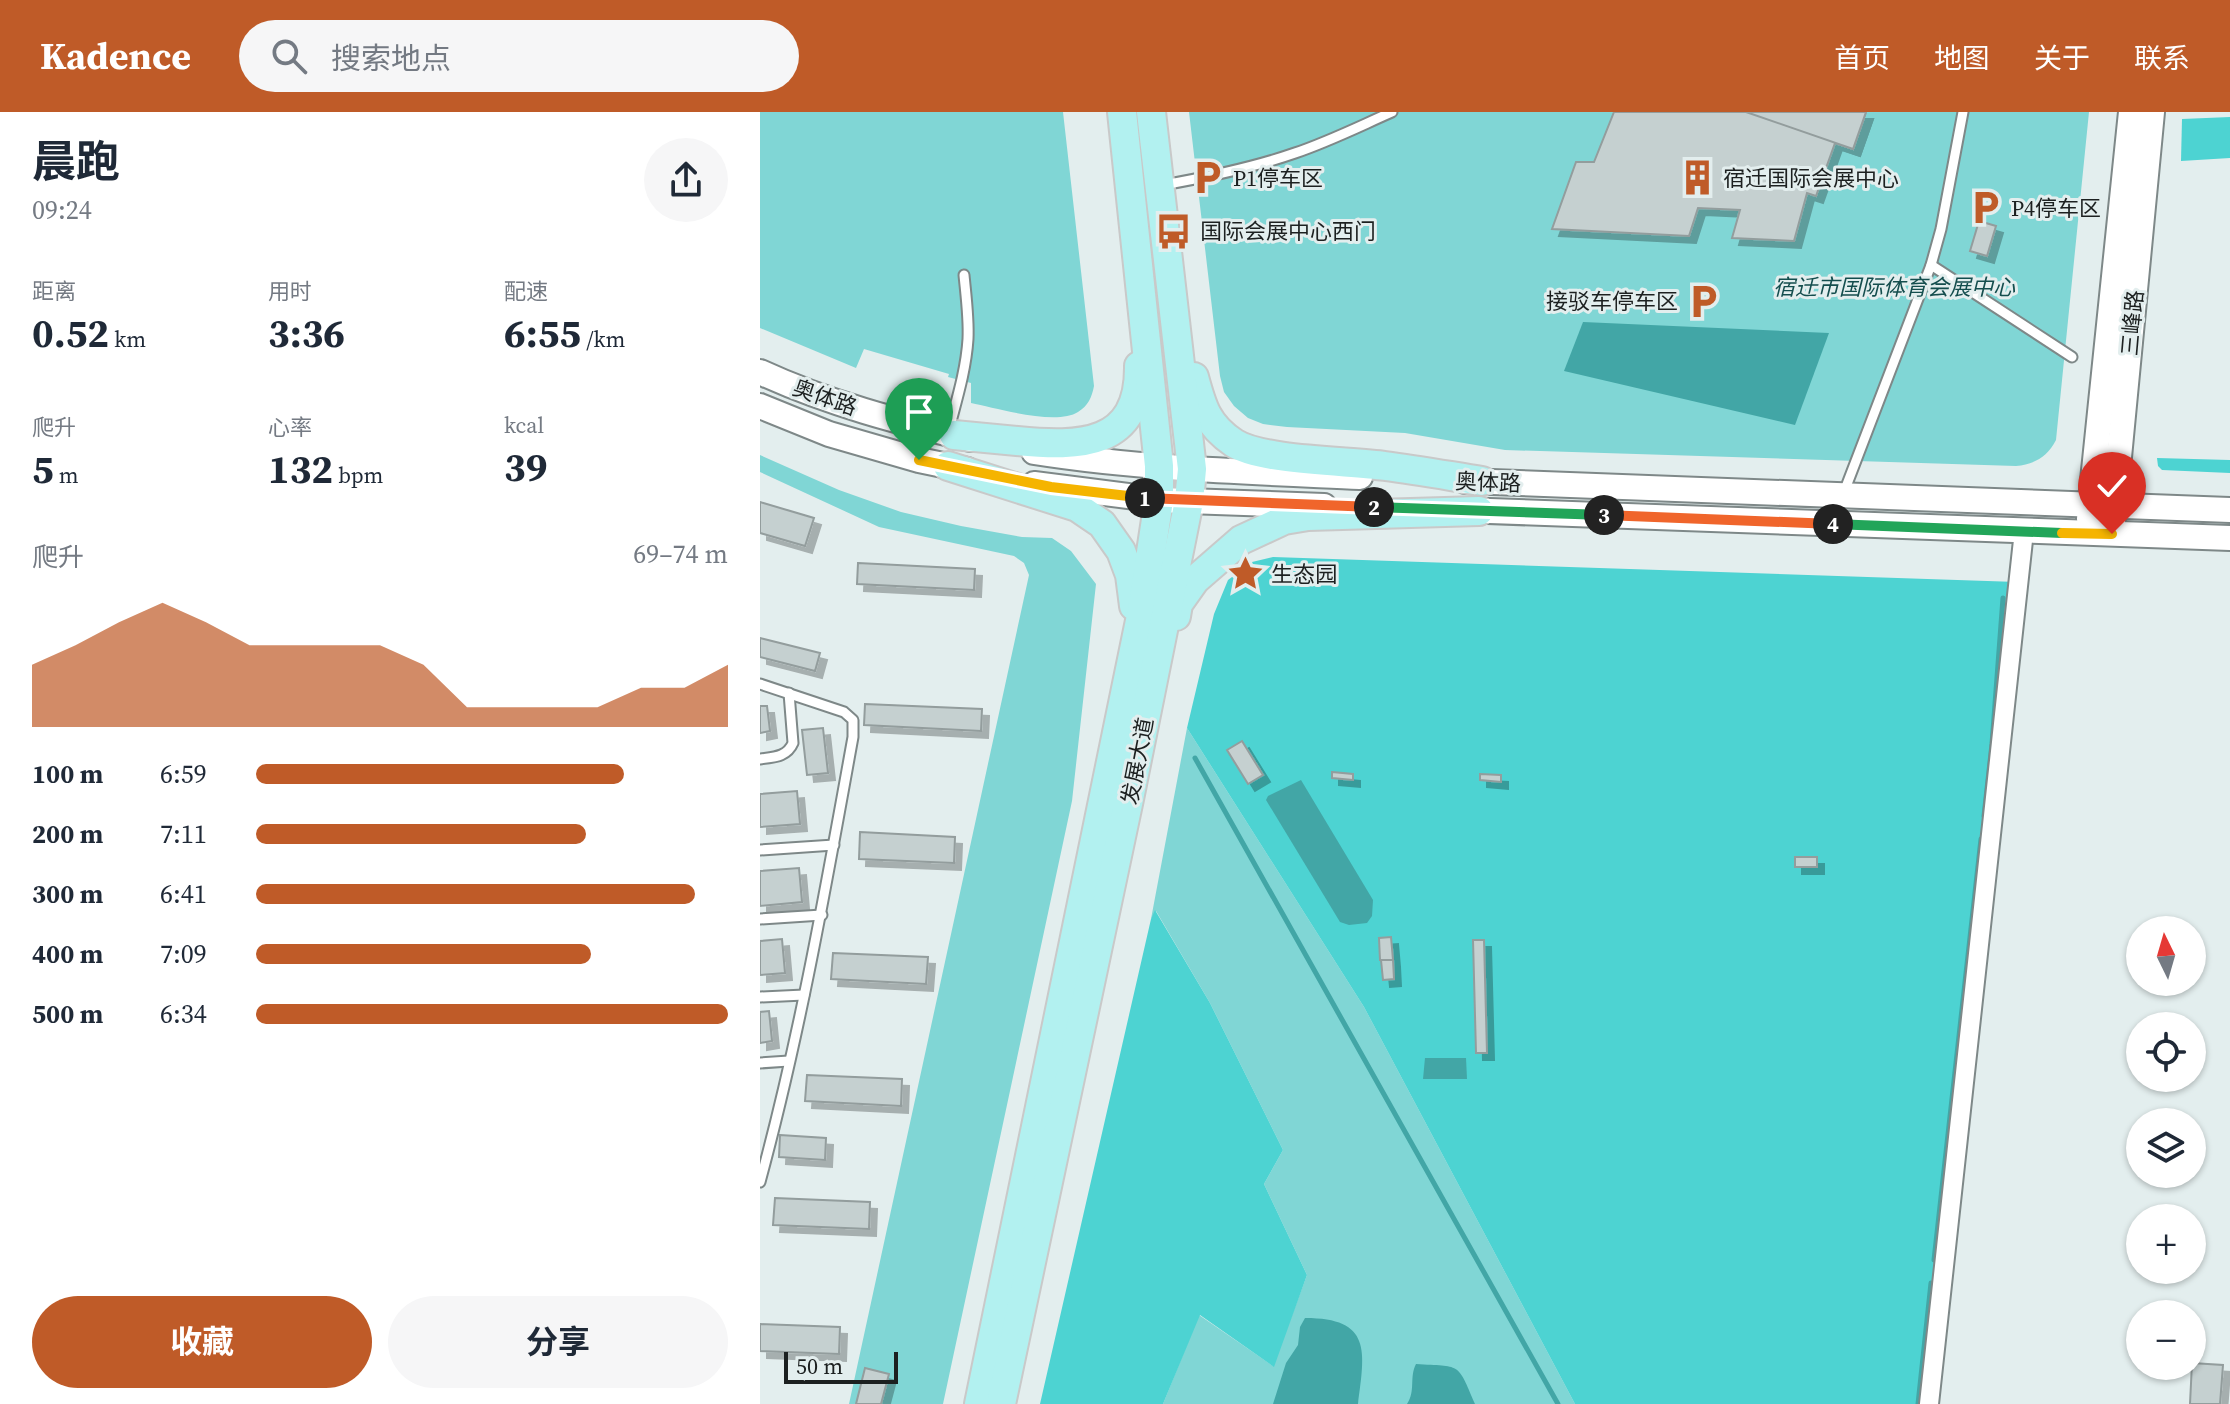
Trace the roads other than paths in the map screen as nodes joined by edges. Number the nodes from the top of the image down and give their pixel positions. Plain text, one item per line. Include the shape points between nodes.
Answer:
1 (1122, 112) edge
2 (1151, 112) edge
3 (1392, 112) edge
4 (1963, 112) edge
5 (2131, 112) edge
6 (2152, 112) edge
7 (1159, 185) junction
8 (1138, 261) junction
9 (1168, 262) junction
10 (1931, 265) junction
11 (964, 275) dead end
12 (2072, 357) dead end
13 (760, 372) edge
14 (760, 406) edge
15 (951, 434) junction
16 (948, 466) junction
17 (1159, 466) junction
18 (1192, 469) junction
19 (1482, 481) junction
20 (1843, 495) junction
21 (1159, 500) junction
22 (1189, 501) junction
23 (2103, 505) junction
24 (2230, 510) edge
25 (1479, 511) junction
26 (2024, 531) junction
27 (2100, 534) junction
28 (2230, 538) edge
29 (760, 684) edge
30 (789, 693) junction
31 (760, 759) edge
32 (1117, 796) junction
33 (834, 845) junction
34 (760, 850) edge
35 (822, 915) junction
36 (760, 919) edge
37 (804, 995) junction
38 (760, 997) edge
39 (789, 1061) junction
40 (760, 1063) edge
41 (772, 1138) junction
42 (760, 1139) edge
43 (760, 1182) edge
44 (979, 1404) edge
45 (1001, 1404) edge
46 (1929, 1404) edge

1 - 8 main road, 发展大道
2 - 7 main road, 发展大道
3 - 7 lane via 1270,161
4 - 10 lane
5 - 23 main road, 三峰路
6 - 23 main road, 三峰路
7 - 9 main road, 发展大道
8 - 15 main road via 1139,373 1135,398 1117,428 1085,442 1055,445
8 - 17 main road, 发展大道
9 - 18 main road, 发展大道
9 - 19 main road via 1199,399 1210,423 1236,444 1266,454
10 - 12 lane
10 - 20 lane
11 - 15 lane via 967,347
13 - 15 main road, 奥体路 via 832,402
14 - 16 main road, 奥体路 via 829,434
15 - 17 main road, 奥体路 via 1011,449
16 - 21 main road, 奥体路 via 1051,487
16 - 32 main road via 1077,507 1102,524 1121,551 1134,604
17 - 18 main road, 奥体路
17 - 21 main road, 发展大道
18 - 19 main road, 奥体路
18 - 22 main road, 发展大道
19 - 20 main road, 奥体路
20 - 23 main road, 奥体路
21 - 22 main road, 奥体路
21 - 32 main road, 发展大道
22 - 25 main road, 奥体路
22 - 32 main road, 发展大道
23 - 24 main road, 奥体路
23 - 27 main road, 三峰路
25 - 26 main road, 奥体路
25 - 32 main road via 1308,516 1284,520 1241,540 1195,580 1178,604 1157,696
26 - 27 main road, 奥体路
26 - 46 street
27 - 28 main road, 奥体路
29 - 30 lane
30 - 31 lane via 790,750
30 - 33 lane via 853,720
32 - 44 main road, 发展大道
32 - 45 main road, 发展大道
33 - 34 lane
33 - 35 lane
35 - 36 lane
35 - 37 lane
37 - 38 lane
37 - 39 lane
39 - 40 lane
39 - 41 lane
41 - 42 lane
41 - 43 lane

